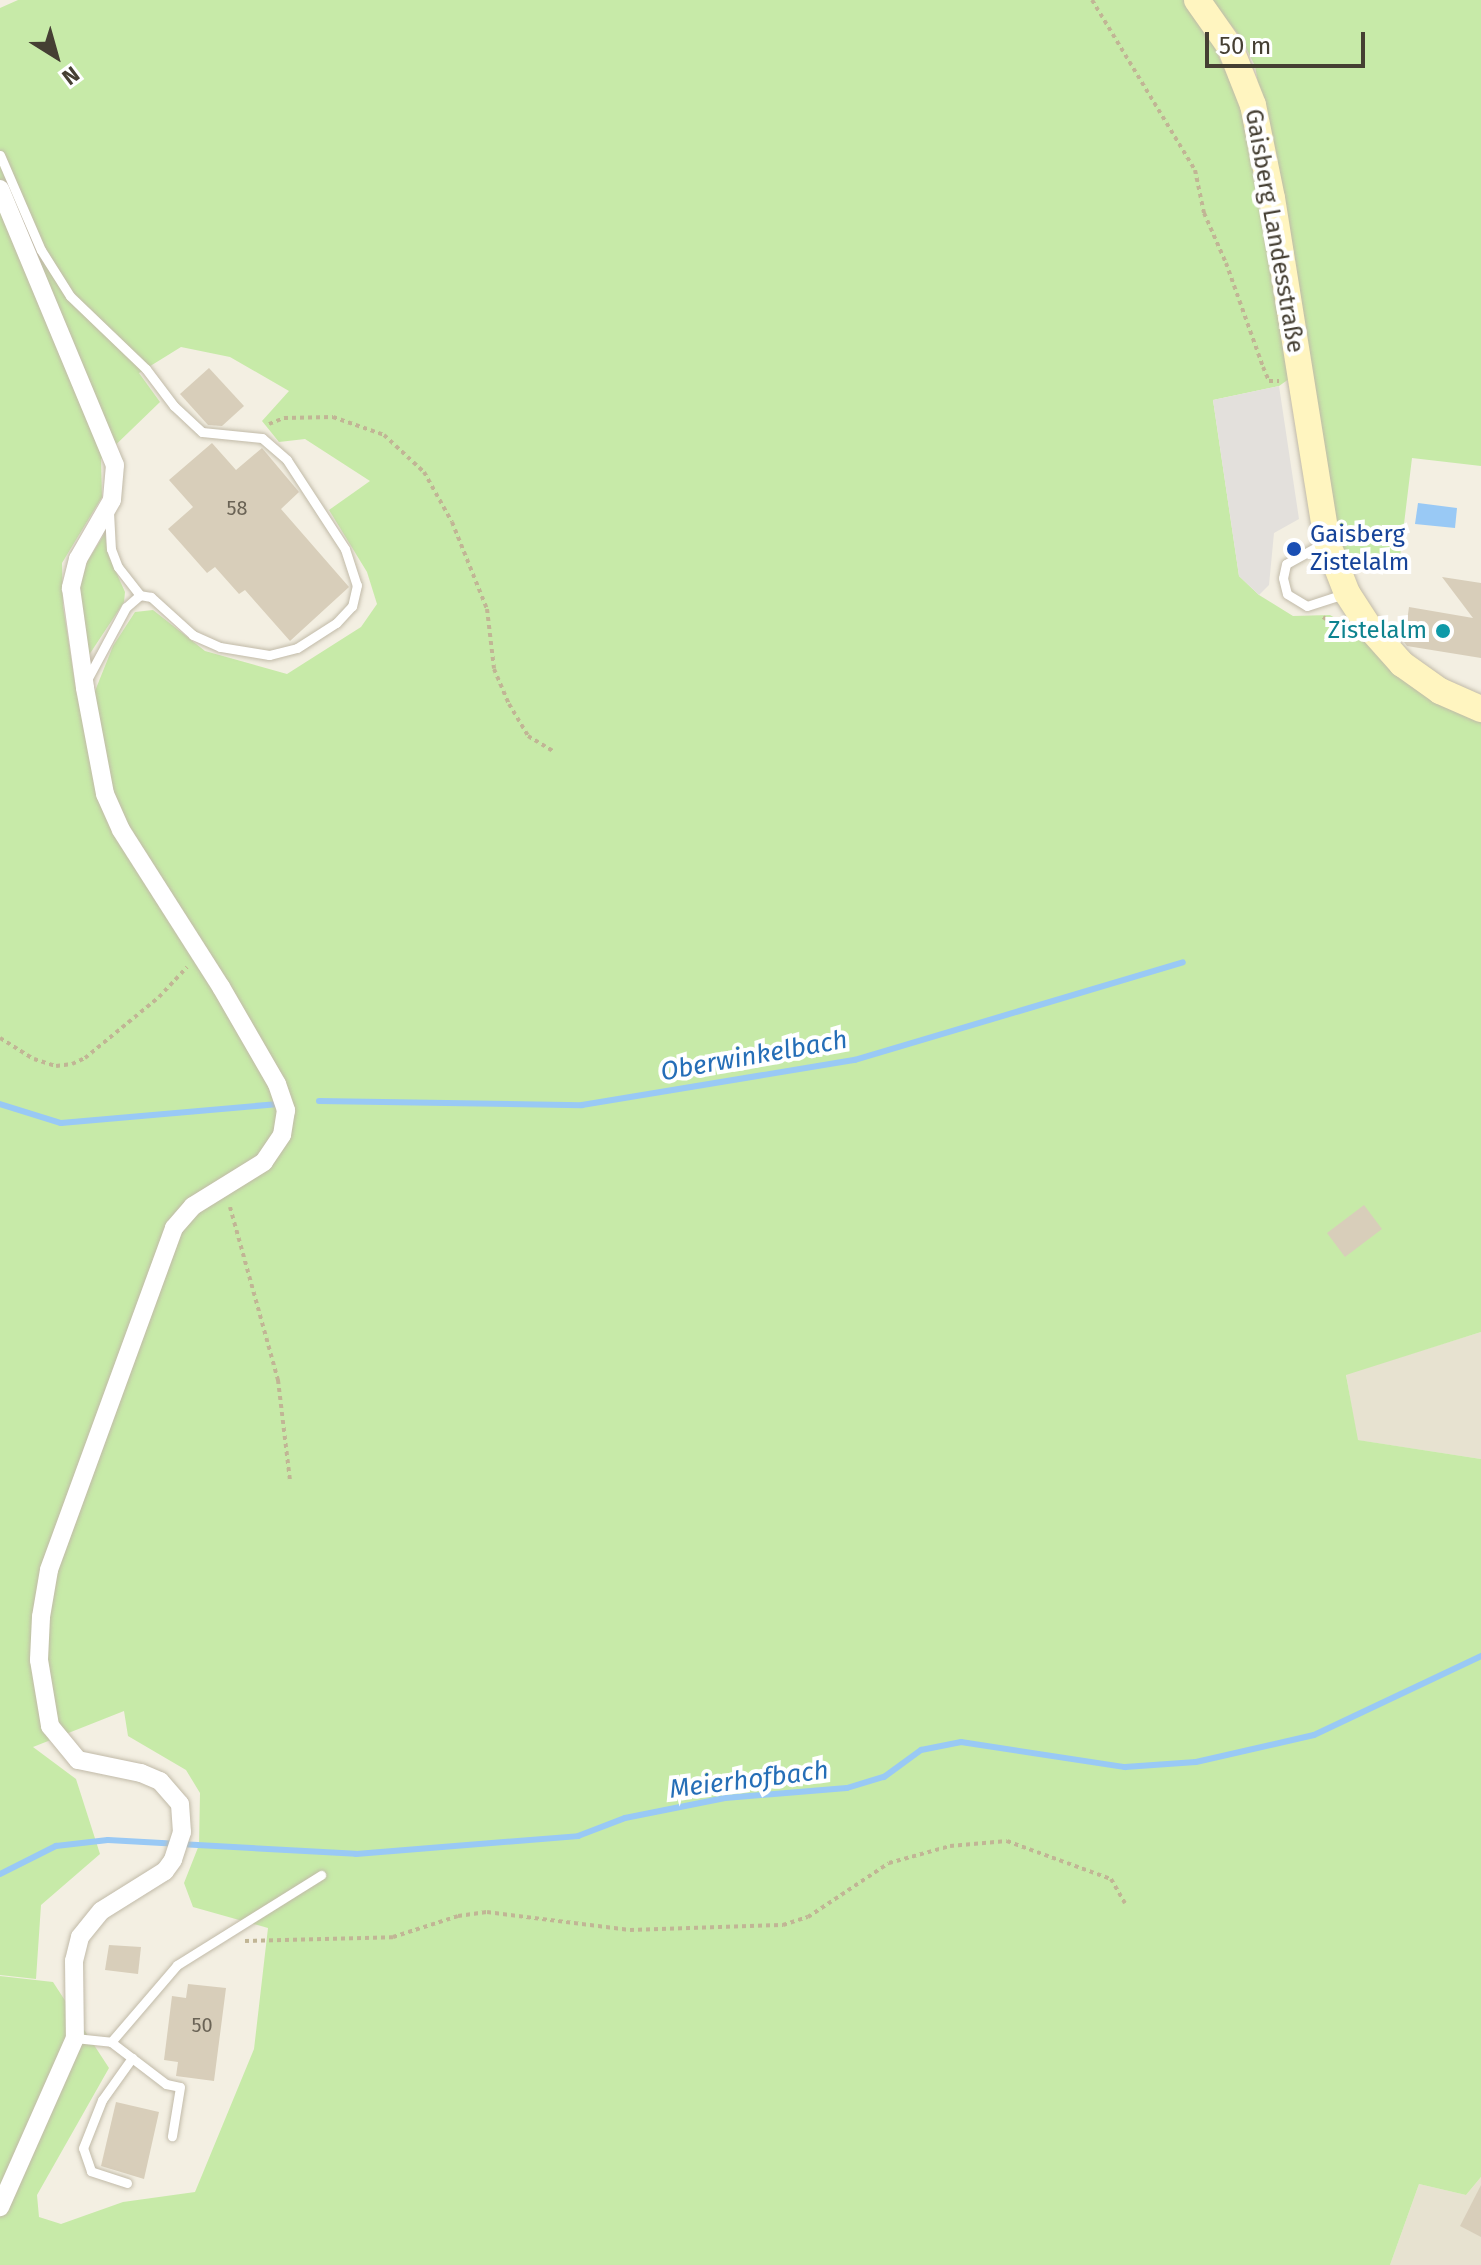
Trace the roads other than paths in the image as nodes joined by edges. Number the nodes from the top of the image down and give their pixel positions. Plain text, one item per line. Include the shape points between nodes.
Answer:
1 (1197, 0) edge
2 (0, 155) edge
3 (0, 189) edge
4 (109, 508) junction
5 (1327, 542) junction
6 (1347, 593) junction
7 (140, 595) junction
8 (85, 688) junction
9 (1481, 709) edge
10 (321, 1875) dead end
11 (75, 2038) junction
12 (111, 2042) junction
13 (132, 2058) junction
14 (172, 2136) dead end
15 (127, 2183) dead end
16 (0, 2207) edge

1 - 5 main road, Gaisberg Landesstraße via 1230,47 1253,105
2 - 7 lane via 41,250 70,296 202,432 262,438 287,460 345,549 357,585 352,606 336,623 297,648 269,655 220,647 193,635 151,597
3 - 4 street via 111,452 116,482
4 - 7 lane via 111,549
4 - 8 street via 78,559 72,580
5 - 6 main road, Gaisberg Landesstraße
5 - 6 lane via 1286,564 1287,594 1307,606
6 - 9 main road, Gaisberg Landesstraße via 1402,664 1440,691
7 - 8 lane via 126,607 92,664
8 - 11 street via 110,807 277,1084 286,1123 264,1162 185,1213 163,1251 44,1594 41,1684 57,1739 78,1760 160,1781 180,1804 182,1832 173,1860 101,1911 80,1937 74,1961
10 - 12 lane via 177,1965
11 - 12 lane
11 - 16 street
12 - 13 lane
13 - 14 lane via 166,2084 180,2087
13 - 15 lane via 102,2100 83,2148 91,2171

